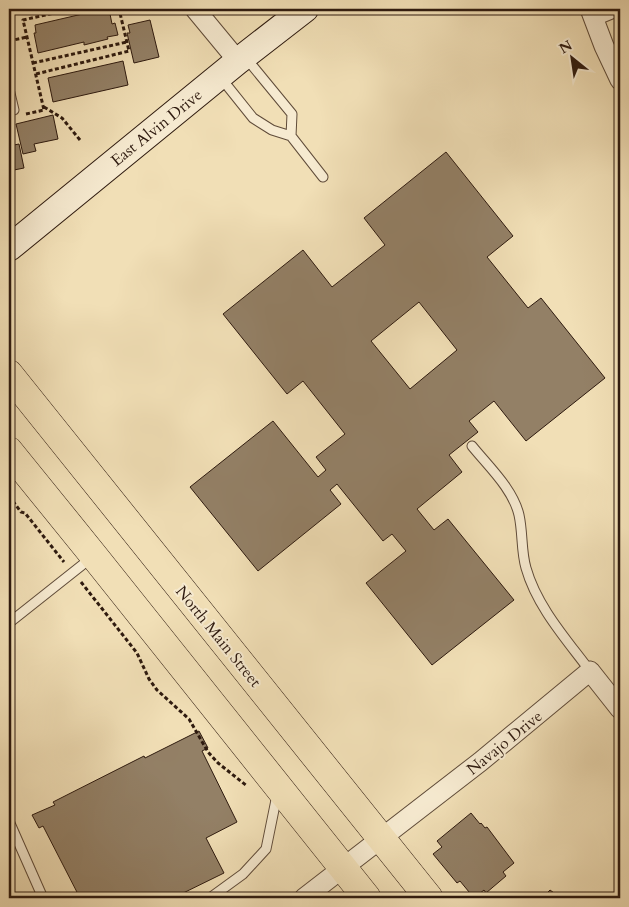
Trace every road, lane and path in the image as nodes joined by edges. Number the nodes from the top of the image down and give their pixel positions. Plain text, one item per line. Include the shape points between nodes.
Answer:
1 (72, 9) edge
2 (119, 9) edge
3 (195, 9) edge
4 (305, 9) edge
5 (598, 11) edge
6 (27, 37) junction
7 (9, 41) edge
8 (127, 42) junction
9 (33, 63) junction
10 (234, 64) junction
11 (36, 74) junction
12 (620, 80) edge
13 (9, 89) edge
14 (43, 107) junction
15 (16, 113) joint
16 (291, 136) junction
17 (80, 140) dead end
18 (323, 177) dead end
19 (9, 248) edge
20 (9, 374) edge
21 (472, 446) dead end
22 (9, 451) edge
23 (94, 556) junction
24 (9, 623) edge
25 (131, 645) dead end
26 (590, 671) junction
27 (620, 709) edge
28 (251, 788) dead end
29 (278, 788) junction
30 (9, 821) edge
31 (381, 838) junction
32 (342, 868) junction
33 (9, 889) edge
34 (14, 898) edge
35 (43, 898) edge
36 (210, 898) edge
37 (304, 898) edge
38 (367, 898) edge
39 (430, 898) edge

1 - 6 path via 23,20
2 - 8 path
3 - 10 street
4 - 10 main road, East Alvin Drive
5 - 12 street via 604,46
6 - 7 path
6 - 9 path
8 - 9 path
8 - 11 path via 129,51
9 - 11 path
10 - 16 lane via 292,114
10 - 16 lane via 253,118 272,130
10 - 19 main road, East Alvin Drive
11 - 14 path
13 - 15 lane
14 - 15 path via 44,110
14 - 17 path via 62,118
16 - 18 lane
20 - 31 main road, North Main Street
21 - 26 lane via 510,494 519,515 526,568 536,591
22 - 23 main road
23 - 24 lane
23 - 29 main road
25 - 28 path via 153,685 189,719 211,756
26 - 27 street
26 - 31 street, Navajo Drive
29 - 32 main road
29 - 36 lane via 266,849 243,874
30 - 35 lane
31 - 32 street, Navajo Drive
31 - 39 main road, North Main Street
32 - 37 street, Navajo Drive
32 - 38 main road
33 - 34 path

